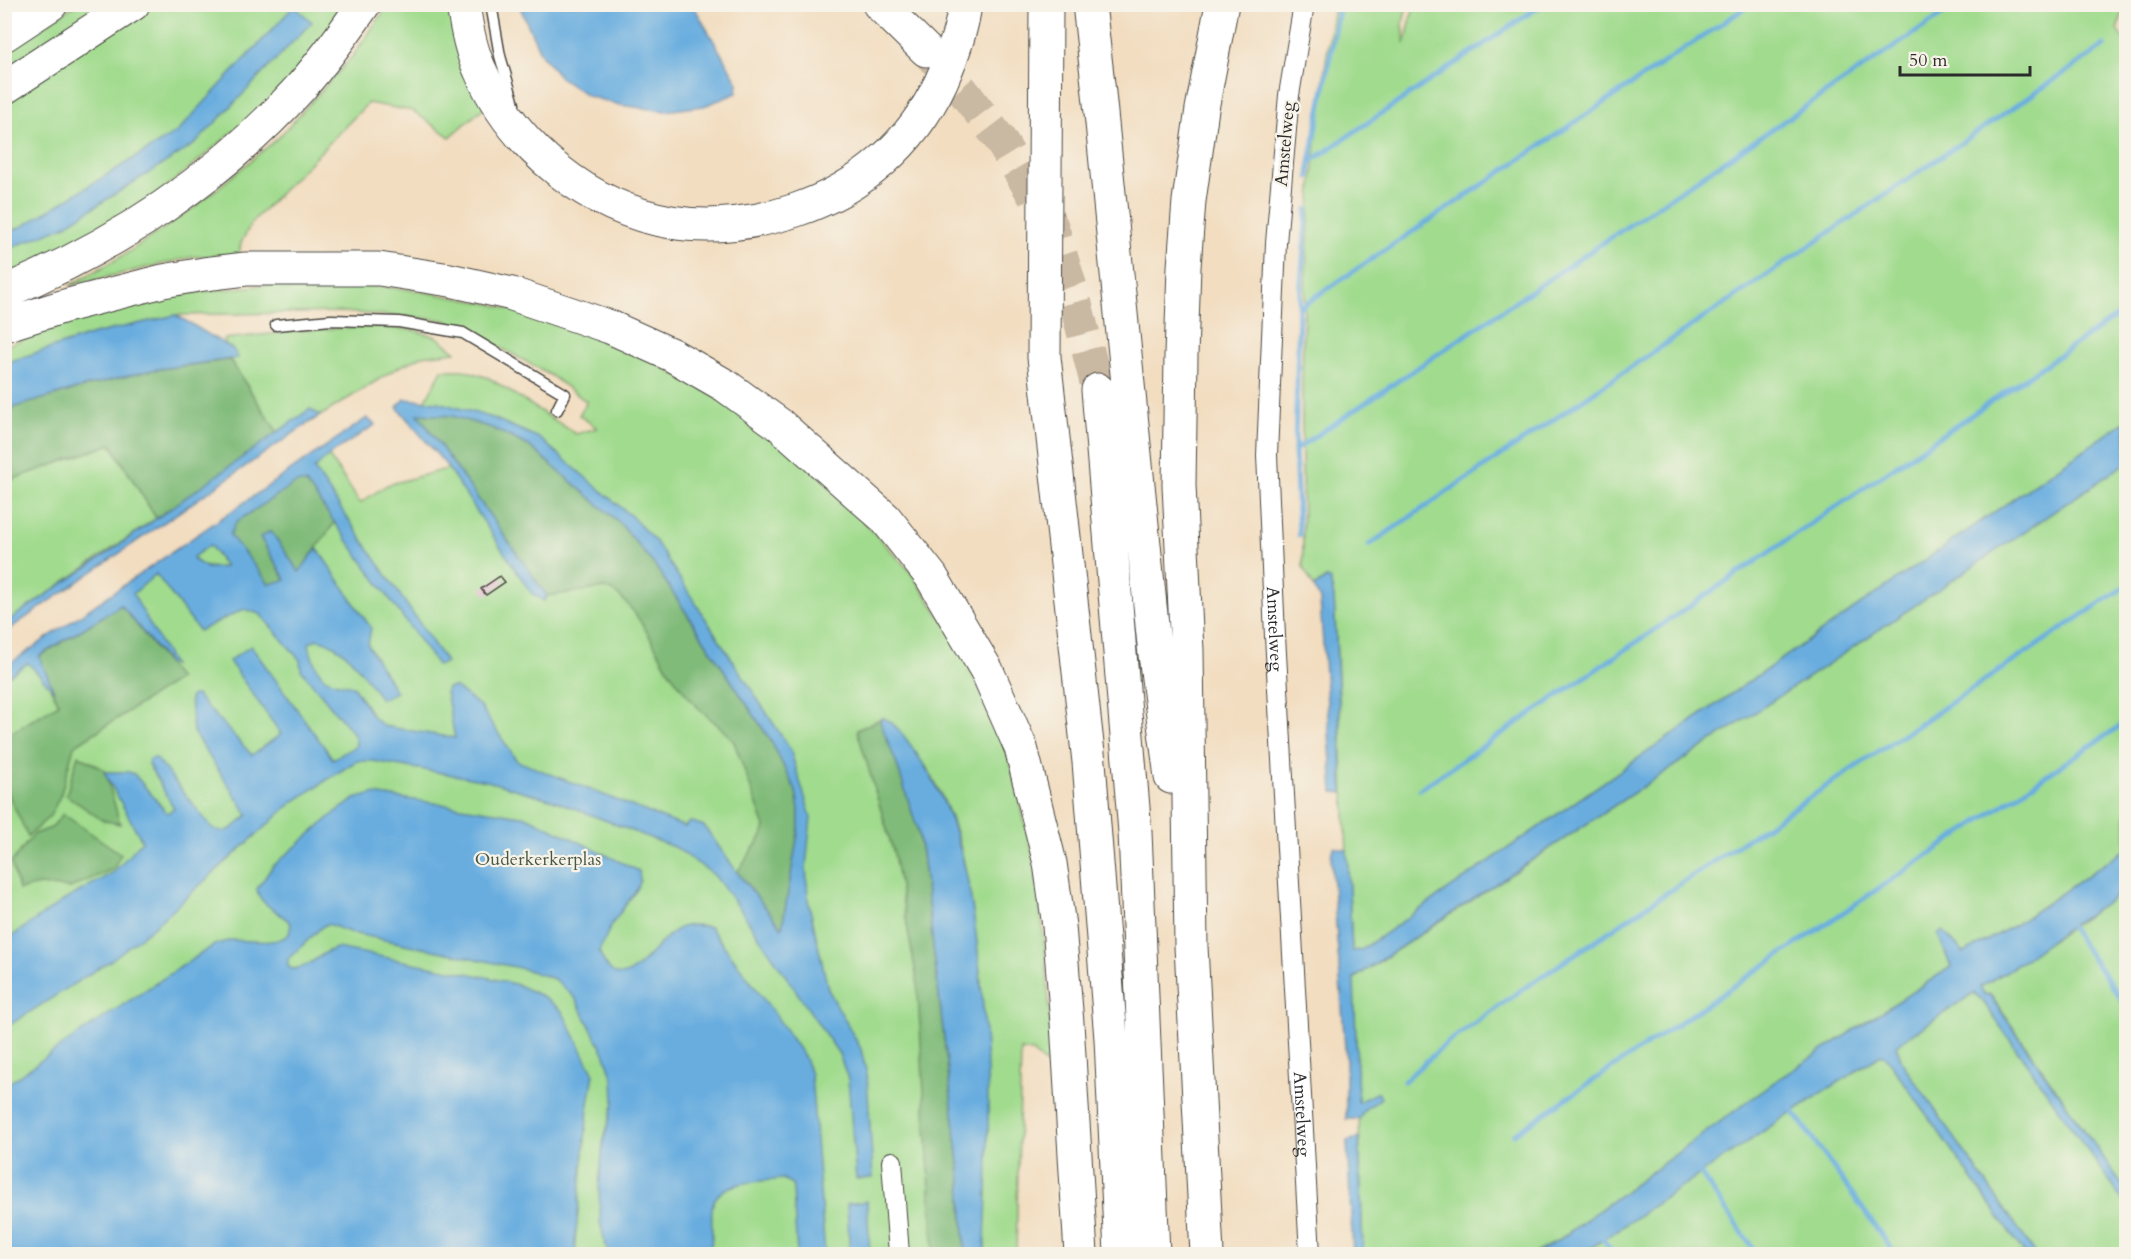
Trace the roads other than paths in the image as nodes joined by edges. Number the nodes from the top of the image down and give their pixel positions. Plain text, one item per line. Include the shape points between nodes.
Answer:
1 (51, 4) edge
2 (133, 4) edge
3 (364, 4) edge
4 (463, 4) edge
5 (491, 4) edge
6 (879, 4) edge
7 (965, 4) edge
8 (1034, 4) edge
9 (1046, 4) edge
10 (1089, 4) edge
11 (1222, 4) edge
12 (1304, 4) edge
13 (4, 35) edge
14 (1045, 42) junction
15 (926, 50) tunnel mouth
16 (4, 88) edge
17 (525, 141) junction
18 (4, 292) edge
19 (4, 325) edge
20 (276, 325) dead end
21 (1098, 390) tunnel mouth
22 (557, 410) dead end
23 (1191, 946) junction
24 (892, 1162) dead end
25 (899, 1254) edge
26 (1082, 1254) edge
27 (1121, 1254) edge
28 (1154, 1254) edge
29 (1207, 1254) edge
30 (1310, 1254) edge

1 - 13 highway
2 - 16 highway
3 - 18 highway via 301,87 234,154 139,223 48,274
4 - 17 highway via 479,69
5 - 17 lane via 500,56
6 - 15 highway
7 - 17 highway via 950,62 932,102 911,133 886,159 848,187 780,215 741,223 705,224 672,222 642,214 584,188
8 - 14 highway
9 - 14 highway
10 - 23 highway via 1155,655
11 - 23 highway via 1189,201 1181,356 1179,485 1187,651
12 - 30 street, Amstelweg via 1289,96 1275,243 1267,455
14 - 27 highway via 1044,357 1089,762 1111,1039
19 - 26 highway via 163,281 204,274 246,268 380,269 513,294 610,327 726,386 789,432 885,518 931,576 987,671 1021,748 1050,863 1059,926
20 - 22 lane via 331,320 399,321 463,333 565,394
21 - 28 highway via 1135,832
23 - 29 highway
24 - 25 street

